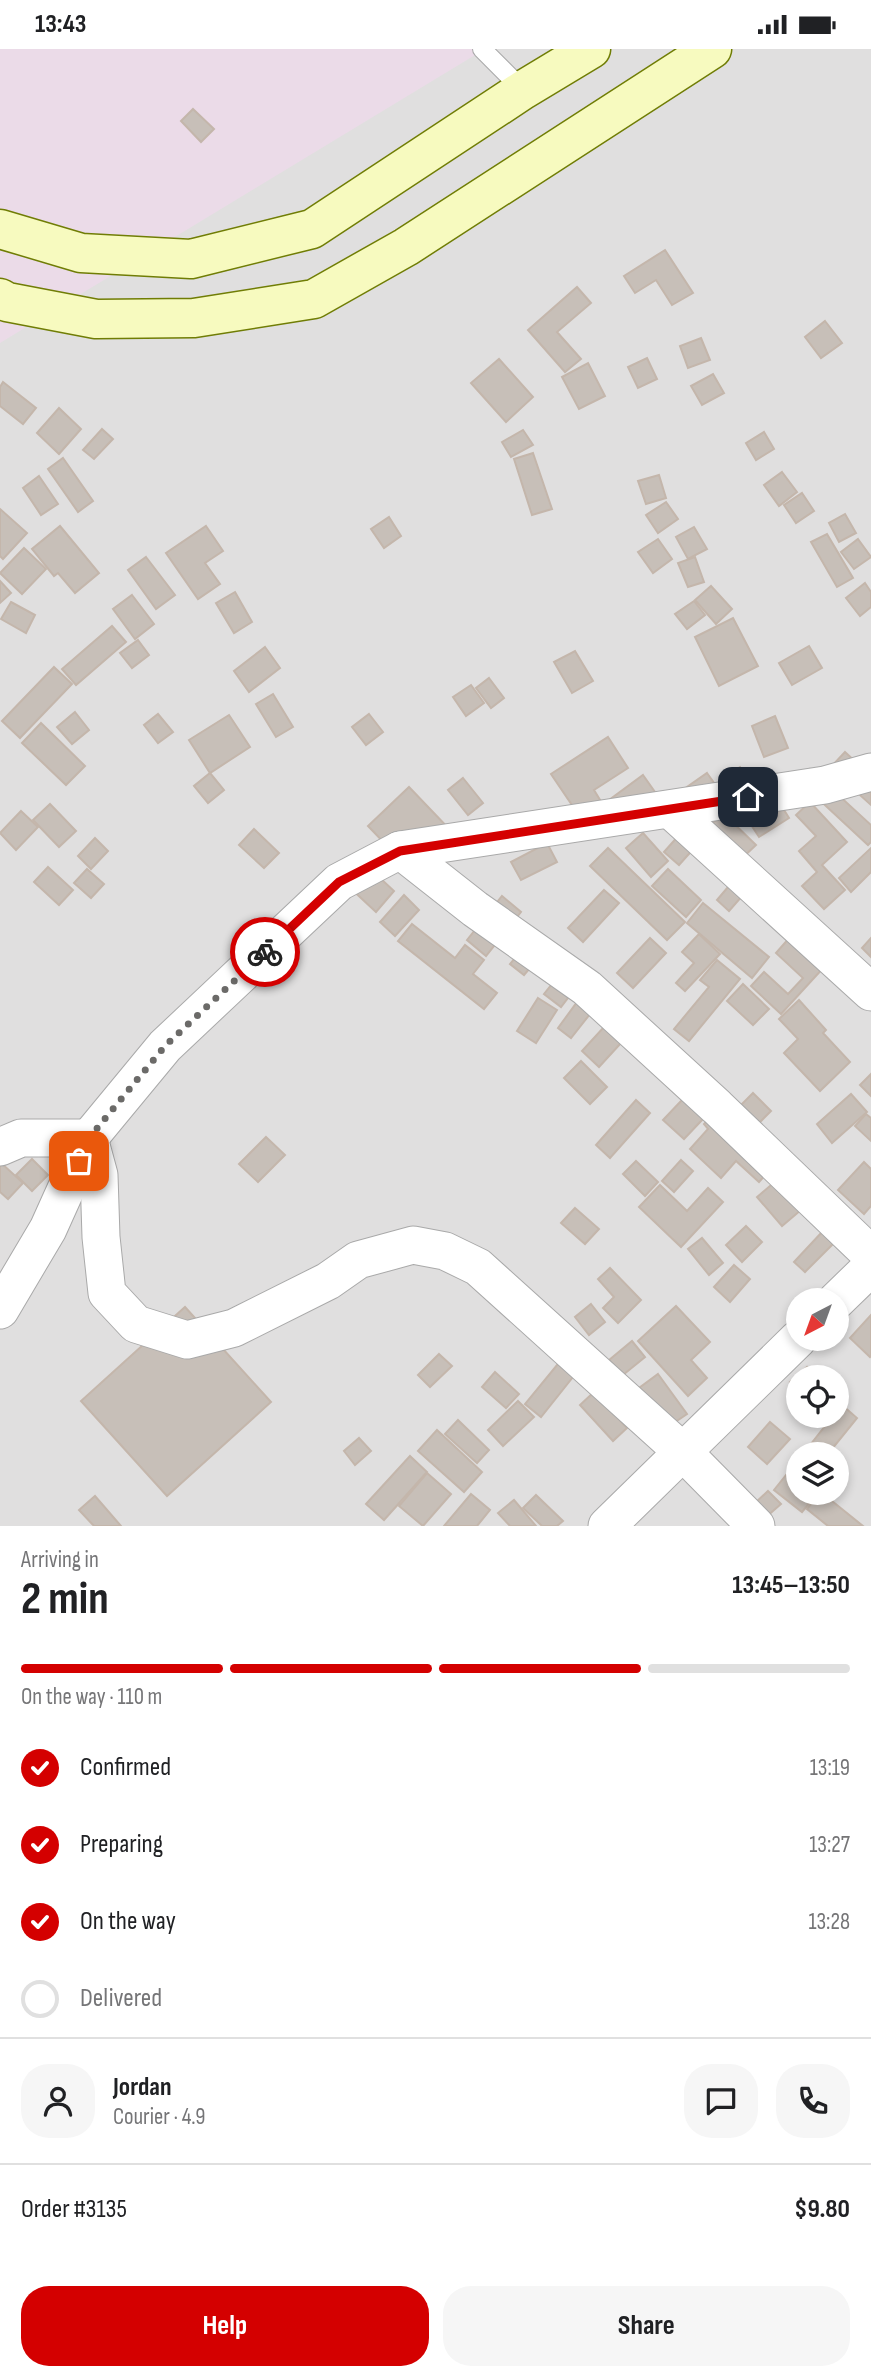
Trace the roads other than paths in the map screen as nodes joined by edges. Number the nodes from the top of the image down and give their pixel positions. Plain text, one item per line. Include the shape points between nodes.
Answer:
1 (482, 49) edge
2 (591, 49) edge
3 (712, 49) edge
4 (523, 90) junction
5 (0, 229) edge
6 (0, 298) edge
7 (871, 772) edge
8 (671, 810) junction
9 (400, 851) junction
10 (871, 992) edge
11 (89, 1138) junction
12 (0, 1147) edge
13 (871, 1255) edge
14 (871, 1267) edge
15 (849, 1288) edge
16 (0, 1310) edge
17 (787, 1351) edge
18 (684, 1453) junction
19 (607, 1526) edge
20 (757, 1526) edge

1 - 4 lane
2 - 4 main road
3 - 6 main road via 406,247 314,299 194,318 96,320
4 - 5 main road via 312,229 191,259 81,253
7 - 8 street via 825,785
8 - 9 street
8 - 10 street
9 - 11 street via 339,882 165,1046
9 - 13 street via 587,988
11 - 12 street via 21,1138
11 - 16 street via 48,1229
11 - 18 street via 99,1175 107,1293 136,1324 187,1340 234,1328 274,1310 358,1259 413,1245 445,1251 478,1267
14 - 15 street
17 - 18 street
18 - 19 street
18 - 20 street

